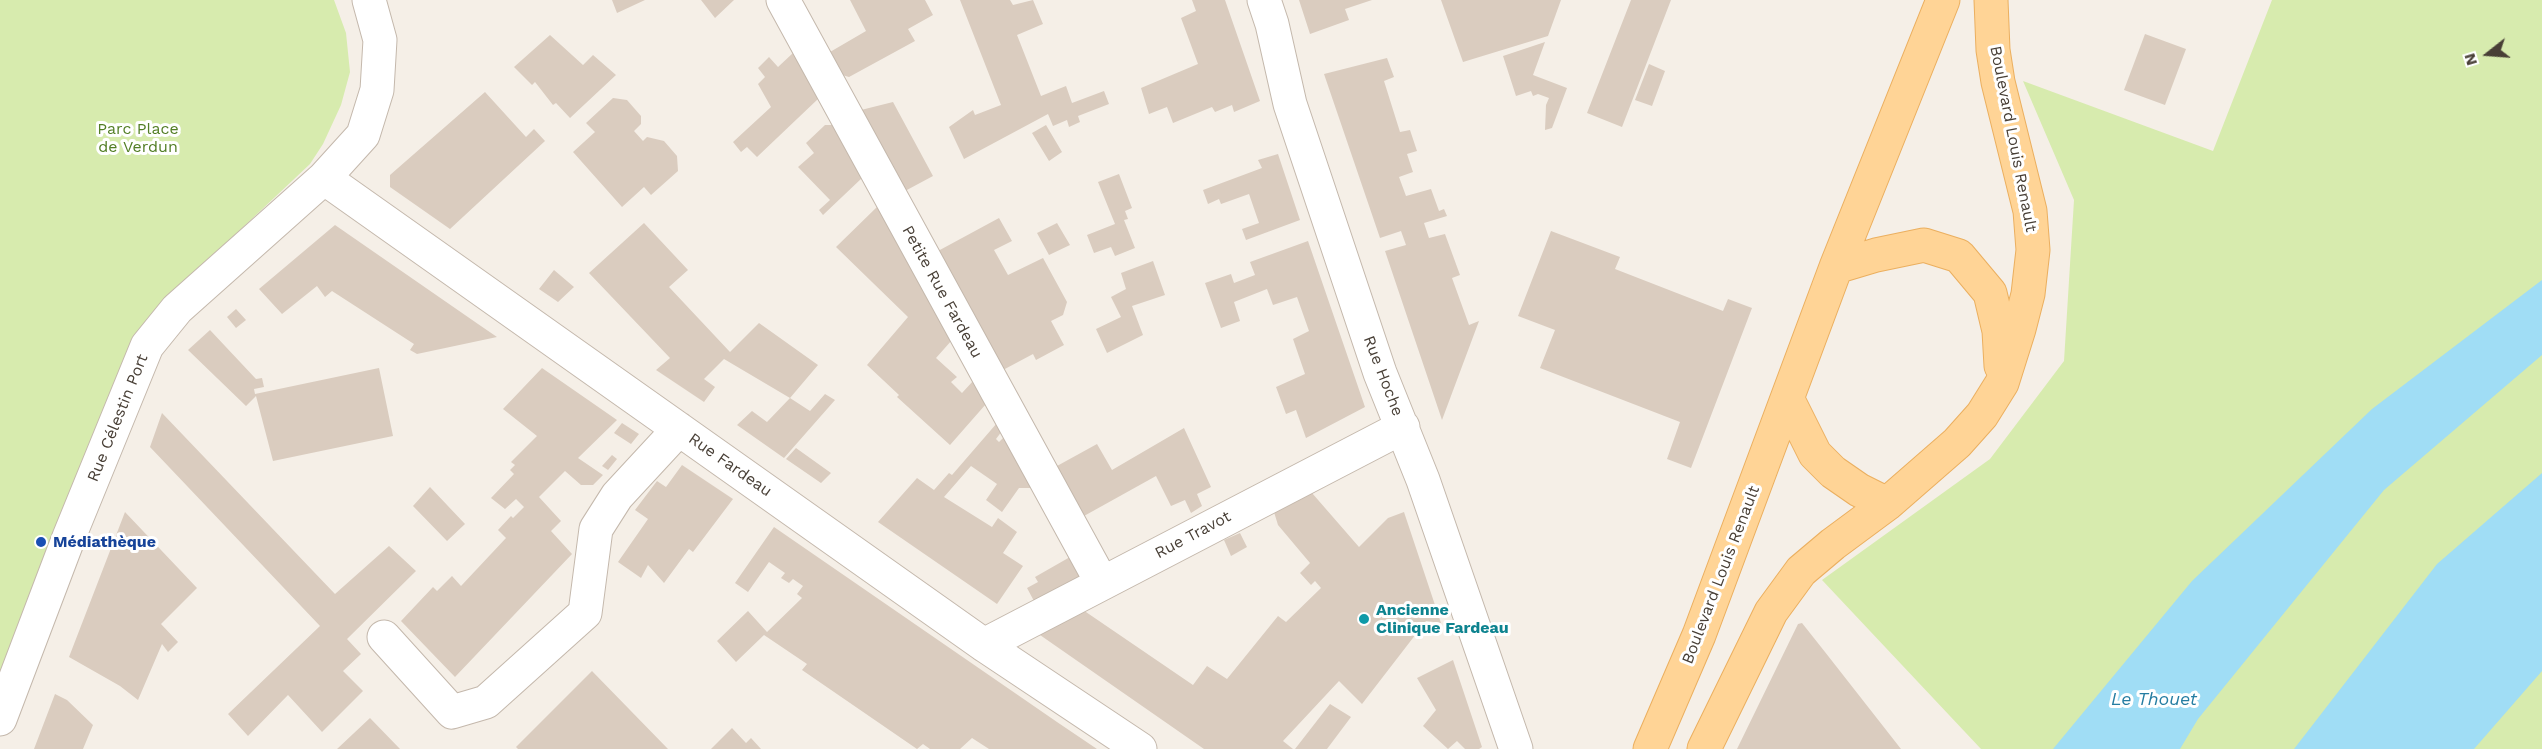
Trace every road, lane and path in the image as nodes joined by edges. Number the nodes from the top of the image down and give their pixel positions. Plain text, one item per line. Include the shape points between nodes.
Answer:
1 (369, 0) edge
2 (783, 0) edge
3 (1264, 0) edge
4 (1943, 0) edge
5 (1991, 0) edge
6 (324, 178) junction
7 (1836, 267) junction
8 (2002, 383) junction
9 (1788, 400) junction
10 (1403, 427) junction
11 (679, 429) junction
12 (1887, 504) junction
13 (1102, 583) junction
14 (384, 637) dead end
15 (984, 645) junction
16 (0, 719) edge
17 (1140, 749) edge
18 (1516, 749) edge
19 (1650, 749) edge
20 (1704, 749) edge

1 - 6 street, Rue Célestin Port via 380,40 377,90 363,135
2 - 13 street, Petite Rue Fardeau
3 - 10 street, Rue Hoche via 1290,104 1380,373
4 - 7 main road, Boulevard Louis Renault
5 - 8 main road, Boulevard Louis Renault via 1998,82 2030,211 2033,250 2028,294
6 - 11 street, Rue Fardeau
6 - 16 street, Rue Célestin Port via 177,309 147,346
7 - 8 main road via 1924,245 1959,256 1990,293 1999,331
7 - 9 main road, Boulevard Louis Renault
8 - 12 main road, Boulevard Louis Renault via 1982,415 1957,443
9 - 12 main road via 1815,454 1833,472
9 - 19 main road, Boulevard Louis Renault via 1700,635
10 - 13 street, Rue Travot
10 - 18 street, Rue Hoche
11 - 14 street via 617,496 596,529 585,613 486,702 452,712
11 - 15 street, Rue Fardeau
12 - 20 main road, Boulevard Louis Renault via 1833,544 1792,582 1771,612
13 - 15 street, Rue Travot
15 - 17 street, Rue Fardeau

